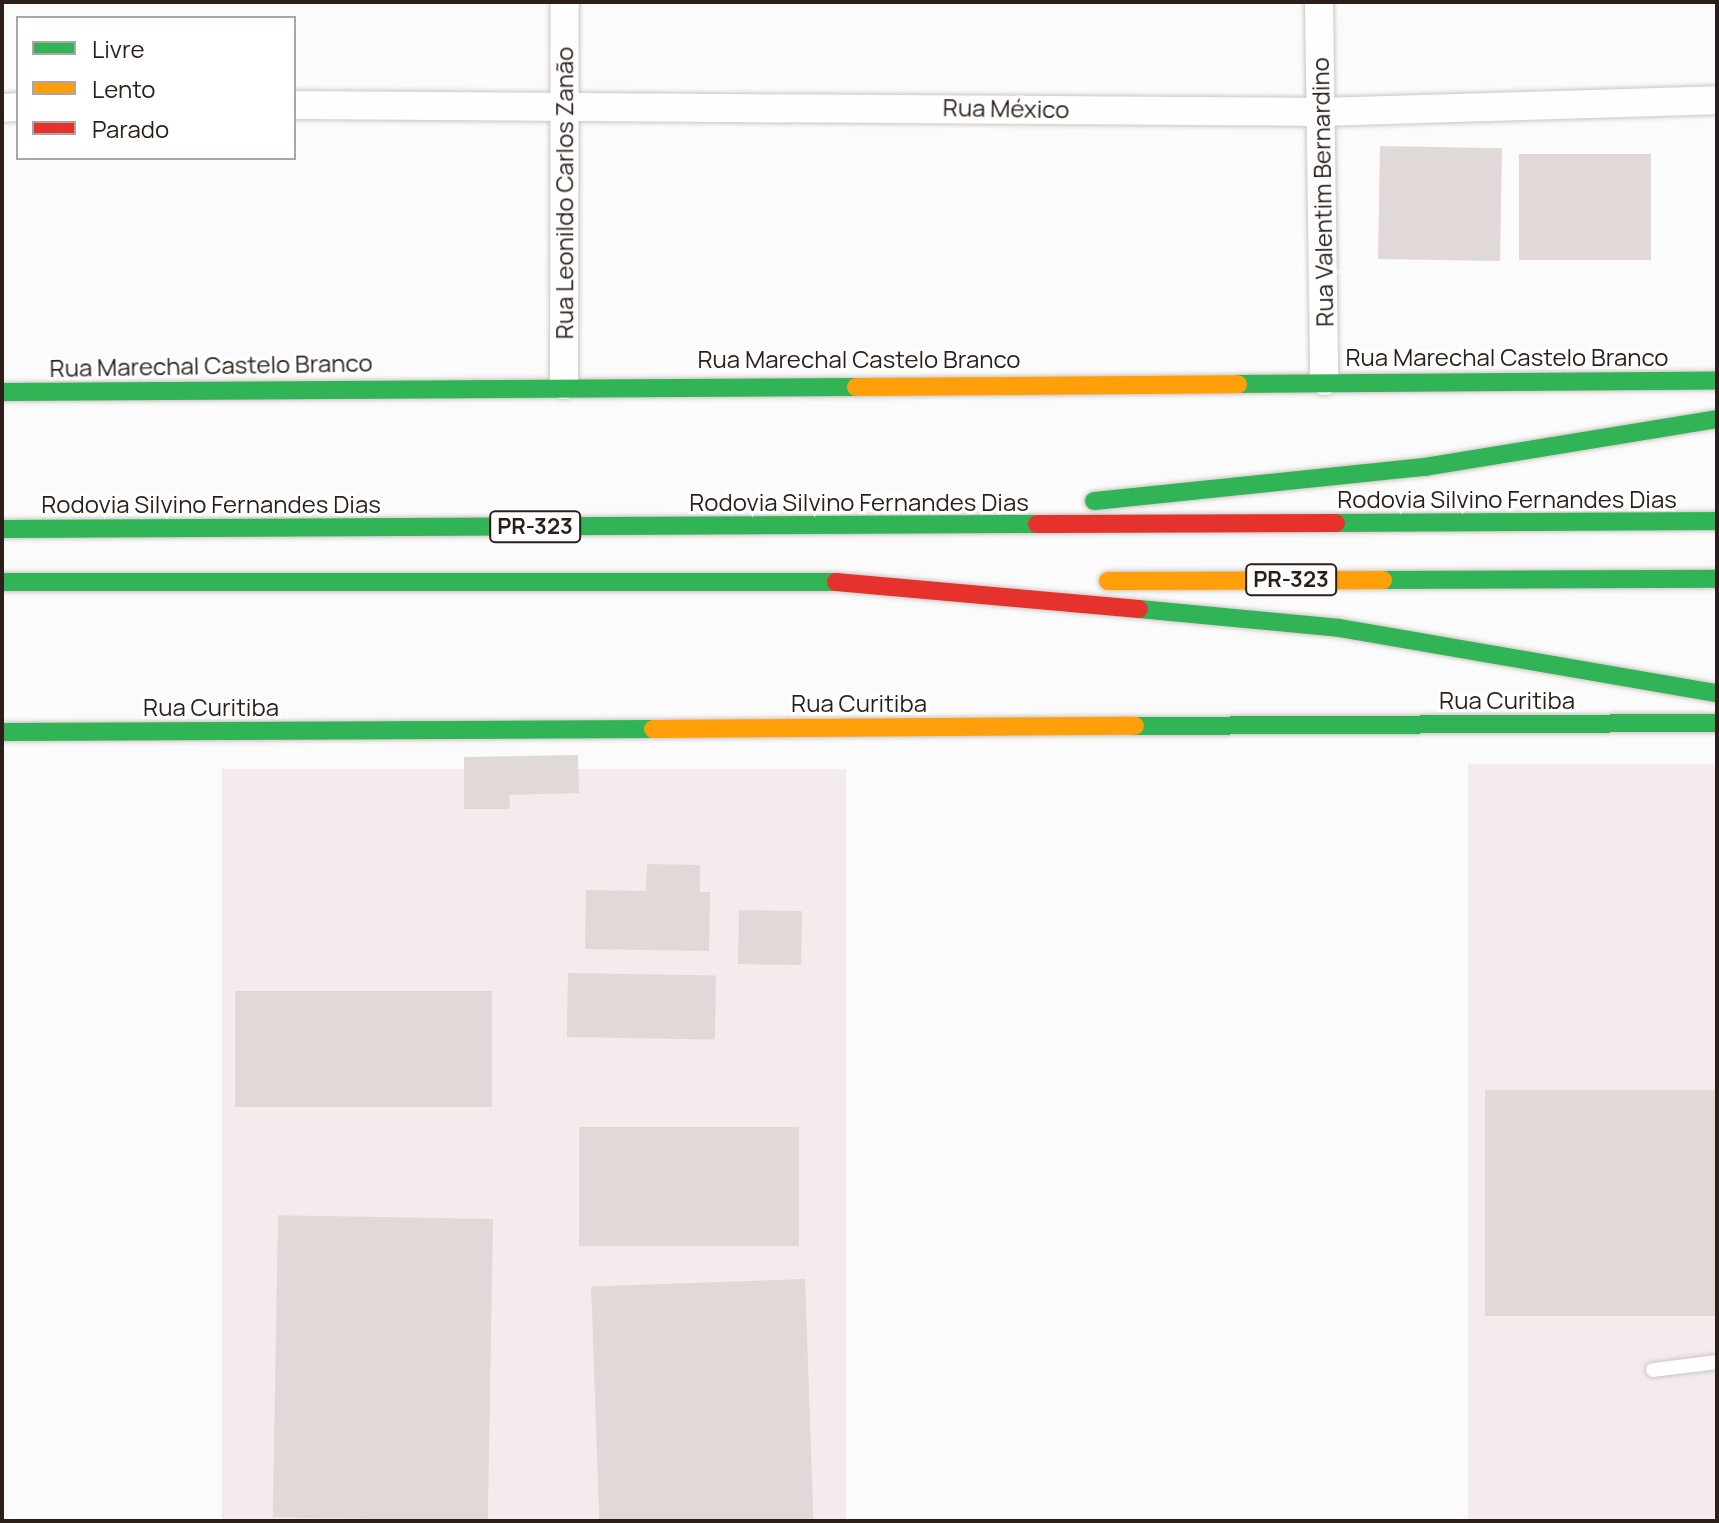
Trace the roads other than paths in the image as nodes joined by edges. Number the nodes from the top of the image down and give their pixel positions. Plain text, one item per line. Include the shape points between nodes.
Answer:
1 (565, 2) edge
2 (1319, 2) edge
3 (1717, 100) edge
4 (564, 103) junction
5 (296, 105) edge
6 (1320, 112) junction
7 (1324, 381) junction
8 (1717, 381) edge
9 (564, 385) junction
10 (2, 392) edge
11 (1717, 419) edge
12 (1717, 521) edge
13 (873, 527) junction
14 (2, 529) edge
15 (1717, 579) edge
16 (2, 582) edge
17 (865, 582) junction
18 (1717, 693) edge
19 (1717, 723) edge
20 (2, 732) edge
21 (1717, 1362) edge
22 (1653, 1370) dead end

1 - 4 street, Rua Leonildo Carlos Zanão
2 - 6 street, Rua Valentim Bernardino
3 - 6 street, Rua México
4 - 5 street, Rua México
4 - 6 street, Rua México
4 - 9 street, Rua Leonildo Carlos Zanão
6 - 7 street, Rua Valentim Bernardino
7 - 8 main road, Rua Marechal Castelo Branco
7 - 9 main road, Rua Marechal Castelo Branco
9 - 10 main road, Rua Marechal Castelo Branco
11 - 13 main road via 1425,467
12 - 13 main road, Rodovia Silvino Fernandes Dias / PR-323
13 - 14 main road, Rodovia Silvino Fernandes Dias / PR-323
15 - 17 main road, PR-323
16 - 17 main road, PR-323
17 - 18 main road via 1339,628
19 - 20 main road, Rua Curitiba
21 - 22 lane

